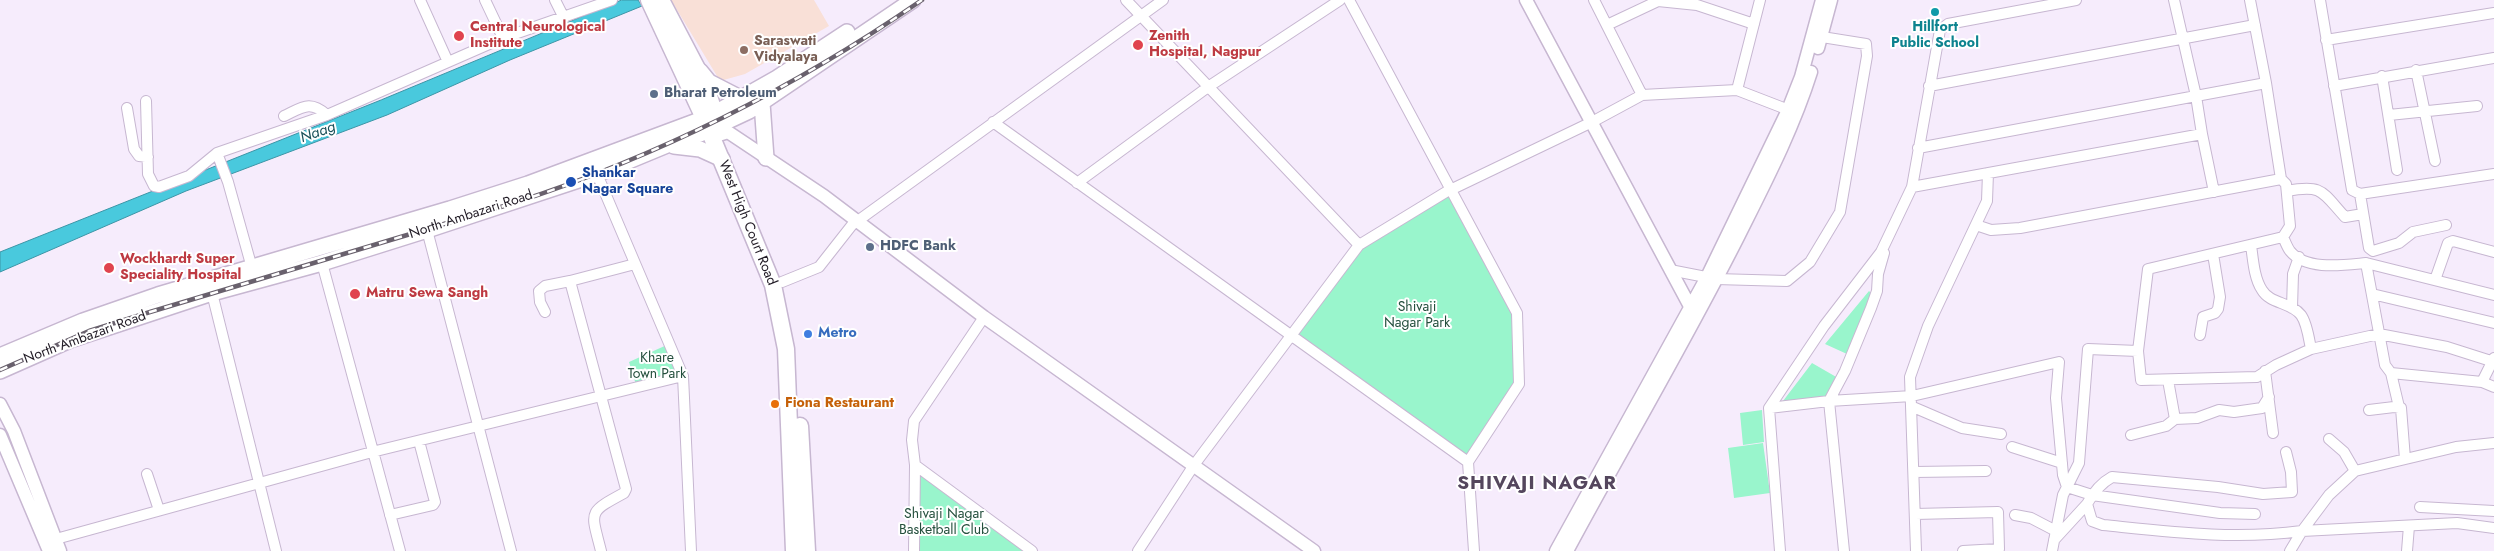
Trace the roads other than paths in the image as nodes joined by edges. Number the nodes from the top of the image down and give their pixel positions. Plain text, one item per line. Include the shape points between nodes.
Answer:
1 (420, 0) edge
2 (485, 0) edge
3 (555, 0) edge
4 (612, 0) edge
5 (649, 0) edge
6 (662, 0) edge
7 (896, 0) edge
8 (913, 0) edge
9 (1126, 0) edge
10 (1163, 0) edge
11 (1340, 0) edge
12 (1349, 0) edge
13 (1526, 0) edge
14 (1594, 0) edge
15 (1760, 0) edge
16 (1822, 0) edge
17 (1831, 0) edge
18 (2076, 0) edge
19 (2174, 0) edge
20 (2250, 0) edge
21 (2320, 0) edge
22 (1658, 1) edge
23 (1698, 3) edge
24 (2494, 13) edge
25 (1141, 15) junction
26 (564, 18) junction
27 (1754, 24) junction
28 (1607, 25) junction
29 (2255, 26) junction
30 (1822, 37) junction
31 (503, 38) junction
32 (2183, 38) junction
33 (2326, 40) junction
34 (2494, 58) edge
35 (448, 62) junction
36 (695, 63) junction
37 (2416, 70) junction
38 (2382, 76) junction
39 (2266, 83) junction
40 (1208, 86) junction
41 (1929, 86) junction
42 (2334, 86) junction
43 (1737, 90) junction
44 (1642, 95) junction
45 (2196, 96) junction
46 (742, 98) junction
47 (146, 101) dead end
48 (762, 103) junction
49 (2477, 106) dead end
50 (127, 108) dead end
51 (2424, 111) junction
52 (1793, 112) junction
53 (327, 115) junction
54 (2390, 115) junction
55 (284, 116) dead end
56 (993, 122) junction
57 (1592, 122) junction
58 (713, 126) junction
59 (2202, 134) junction
60 (667, 145) junction
61 (1918, 148) junction
62 (218, 156) junction
63 (148, 157) junction
64 (766, 158) junction
65 (722, 159) junction
66 (2435, 161) dead end
67 (2396, 170) dead end
68 (1988, 173) junction
69 (596, 174) junction
70 (2494, 174) edge
71 (2281, 179) junction
72 (1077, 183) junction
73 (1912, 187) junction
74 (1451, 190) junction
75 (2214, 192) junction
76 (2287, 192) junction
77 (2360, 194) junction
78 (2363, 214) junction
79 (856, 222) junction
80 (1976, 225) junction
81 (2446, 225) dead end
82 (427, 230) junction
83 (1890, 233) junction
84 (2283, 237) junction
85 (2251, 244) junction
86 (1359, 245) junction
87 (2494, 252) edge
88 (2213, 254) junction
89 (2299, 257) junction
90 (322, 263) junction
91 (2366, 263) junction
92 (635, 264) junction
93 (252, 268) junction
94 (1670, 270) junction
95 (1712, 278) junction
96 (2435, 280) junction
97 (570, 281) junction
98 (782, 282) junction
99 (212, 293) junction
100 (2372, 294) junction
101 (2494, 294) edge
102 (2292, 308) junction
103 (545, 312) dead end
104 (1693, 312) junction
105 (984, 317) junction
106 (2494, 323) edge
107 (2379, 334) junction
108 (2200, 335) dead end
109 (1291, 336) junction
110 (2312, 349) junction
111 (2138, 351) junction
112 (0, 356) edge
113 (2493, 360) edge
114 (0, 371) edge
115 (2265, 371) junction
116 (2391, 373) junction
117 (683, 376) junction
118 (2168, 380) junction
119 (2482, 382) junction
120 (2494, 387) edge
121 (600, 396) junction
122 (1912, 396) junction
123 (2269, 398) junction
124 (1828, 401) junction
125 (0, 404) edge
126 (1913, 407) junction
127 (2398, 407) junction
128 (1769, 408) junction
129 (2369, 410) dead end
130 (2175, 419) junction
131 (477, 427) junction
132 (2274, 433) dead end
133 (2001, 434) dead end
134 (0, 435) edge
135 (2131, 435) dead end
136 (2329, 439) dead end
137 (419, 441) junction
138 (2494, 443) edge
139 (2012, 447) dead end
140 (372, 452) junction
141 (2286, 452) dead end
142 (2405, 459) junction
143 (1468, 462) junction
144 (2062, 464) junction
145 (915, 465) junction
146 (1194, 465) junction
147 (1986, 471) dead end
148 (2355, 471) junction
149 (1914, 472) junction
150 (147, 474) dead end
151 (258, 484) junction
152 (2067, 487) junction
153 (2090, 500) junction
154 (2420, 507) dead end
155 (159, 510) junction
156 (2494, 511) edge
157 (1915, 514) junction
158 (2255, 514) dead end
159 (390, 515) junction
160 (2015, 515) dead end
161 (2409, 526) junction
162 (2494, 528) edge
163 (2302, 531) junction
164 (2055, 536) junction
165 (58, 545) edge
166 (49, 551) edge
167 (276, 551) edge
168 (400, 551) edge
169 (511, 551) edge
170 (601, 551) edge
171 (691, 551) edge
172 (794, 551) edge
173 (807, 551) edge
174 (914, 551) edge
175 (1032, 551) edge
176 (1138, 551) edge
177 (1314, 551) edge
178 (1474, 551) edge
179 (1556, 551) edge
180 (1567, 551) edge
181 (1780, 551) edge
182 (1844, 551) edge
183 (1916, 551) edge
184 (1963, 551) edge
185 (2052, 551) edge
186 (2290, 551) edge
187 (2407, 551) edge

1 - 35 street
2 - 31 street
3 - 26 street
4 - 26 street
5 - 58 main road, West High Court Road
6 - 36 main road, West High Court Road
7 - 46 main road, North Ambazari Road
8 - 48 main road, North Ambazari Road
9 - 25 street
10 - 25 street
11 - 40 street
12 - 74 street
13 - 57 street
14 - 28 street
15 - 27 street
16 - 52 street
17 - 30 street
18 - 41 street via 1944,26 1940,30
19 - 32 street
20 - 29 street
21 - 33 street
22 - 23 street
22 - 28 street
23 - 27 street
24 - 33 street
25 - 40 street
25 - 56 street
26 - 31 street
27 - 43 street
28 - 44 street
29 - 32 street
29 - 39 street
30 - 52 street
30 - 95 street via 1866,44 1867,56 1840,212 1810,262 1787,281
31 - 35 street
32 - 41 street
32 - 45 street
33 - 42 street
34 - 37 street
35 - 53 street
36 - 46 main road via 709,82
36 - 58 main road, West High Court Road via 705,84
37 - 38 street
37 - 51 street
38 - 42 street
38 - 54 street
39 - 45 street
39 - 71 street
40 - 72 street
40 - 86 street
41 - 61 street
42 - 77 street via 2352,190
43 - 44 street
43 - 52 street
44 - 57 street
45 - 59 street
45 - 61 street
46 - 58 main road, North Ambazari Road
47 - 63 street
48 - 58 main road, North Ambazari Road
48 - 64 main road
49 - 51 street
50 - 63 street via 134,149 139,156
51 - 54 street
51 - 66 street
52 - 95 street
53 - 55 street via 310,105
53 - 62 street
54 - 67 street
56 - 72 street
56 - 79 street
57 - 74 street
57 - 94 street
58 - 60 main road, North Ambazari Road
58 - 64 street via 728,132
58 - 65 main road, West High Court Road
58 - 93 main road, North Ambazari Road
58 - 98 main road, West High Court Road
59 - 68 street
59 - 75 street
60 - 65 main road via 700,149
60 - 69 main road, North Ambazari Road
61 - 73 street
62 - 63 street via 189,176 159,187 154,186 148,174
62 - 93 street
64 - 79 street via 824,196
65 - 172 main road, West High Court Road via 773,285 786,348
68 - 73 street
68 - 80 street via 1987,201
69 - 82 main road, North Ambazari Road
69 - 92 street
70 - 77 street
71 - 75 street
71 - 76 street
72 - 109 street
73 - 83 street
74 - 86 street
74 - 143 street via 1517,313 1519,384
75 - 80 street via 2020,228 1991,230
76 - 78 street via 2313,188 2345,217
76 - 84 street via 2290,226
77 - 78 street
78 - 81 street via 2369,248 2373,251 2399,243 2413,232
79 - 98 street via 819,267
79 - 105 street
80 - 122 street via 1928,326 1910,377
82 - 90 main road, North Ambazari Road
82 - 131 street
83 - 124 street via 1871,308 1845,371
83 - 128 street via 1881,252 1824,326
84 - 85 street
84 - 89 street via 2291,252
85 - 88 street
85 - 102 street via 2257,280 2262,290 2268,298
86 - 109 street
87 - 96 street via 2448,243
88 - 108 street via 2219,304 2215,313 2203,317
88 - 111 street via 2148,269
89 - 91 street via 2307,262 2338,266
89 - 102 street via 2293,274
90 - 99 main road, North Ambazari Road
90 - 140 street
91 - 96 street
91 - 100 street
92 - 97 street
92 - 117 street
93 - 112 main road, North Ambazari Road via 93,317
94 - 95 street
94 - 104 street
95 - 104 street
96 - 101 street
97 - 103 street via 545,286 539,291
97 - 121 street
98 - 173 main road, West High Court Road via 795,346
99 - 114 main road, North Ambazari Road via 70,340
99 - 151 street
100 - 106 street
100 - 107 street
102 - 110 street via 2301,315
104 - 179 street
104 - 180 street
105 - 145 street via 914,421
105 - 146 street
107 - 110 street
107 - 113 street
107 - 116 street via 2385,365
109 - 143 street
109 - 146 street
110 - 115 street
111 - 118 street via 2141,380
111 - 152 street via 2088,349 2079,462
113 - 119 street
115 - 118 street via 2257,376
115 - 123 street
116 - 119 street
116 - 127 street
117 - 121 street
117 - 171 street
118 - 130 street
119 - 120 street
121 - 131 street
121 - 170 street via 626,490 596,511 594,522
122 - 124 street
122 - 126 street
122 - 144 street via 2059,362 2056,398
123 - 130 street via 2262,408 2234,412 2219,410 2197,418
123 - 132 street
124 - 128 street
124 - 182 street
125 - 165 street
126 - 133 street via 1962,428
126 - 149 street
127 - 129 street
127 - 142 street via 2401,410
128 - 181 street
130 - 135 street via 2166,426
131 - 137 street
131 - 169 street
134 - 166 street
136 - 148 street via 2344,452
137 - 140 street
137 - 159 street via 435,502
138 - 142 street via 2456,447
139 - 144 street
140 - 151 street
140 - 159 street
141 - 153 street via 2293,486 2289,493 2263,494 2120,476 2106,481
142 - 148 street
143 - 178 street
144 - 152 street
145 - 174 street
145 - 175 street
146 - 176 street
146 - 177 street
147 - 149 street
148 - 163 street via 2329,495
149 - 157 street
150 - 155 street
151 - 155 street
151 - 167 street
152 - 153 street
152 - 164 street
153 - 158 street
153 - 163 street via 2092,521 2102,525 2215,536 2262,536
153 - 164 street
154 - 156 street
155 - 165 street
157 - 183 street
157 - 184 street via 1998,512 1999,549
159 - 168 street
160 - 164 street via 2031,518
161 - 162 street via 2457,523
161 - 163 street
161 - 187 street
163 - 186 street
164 - 185 street

